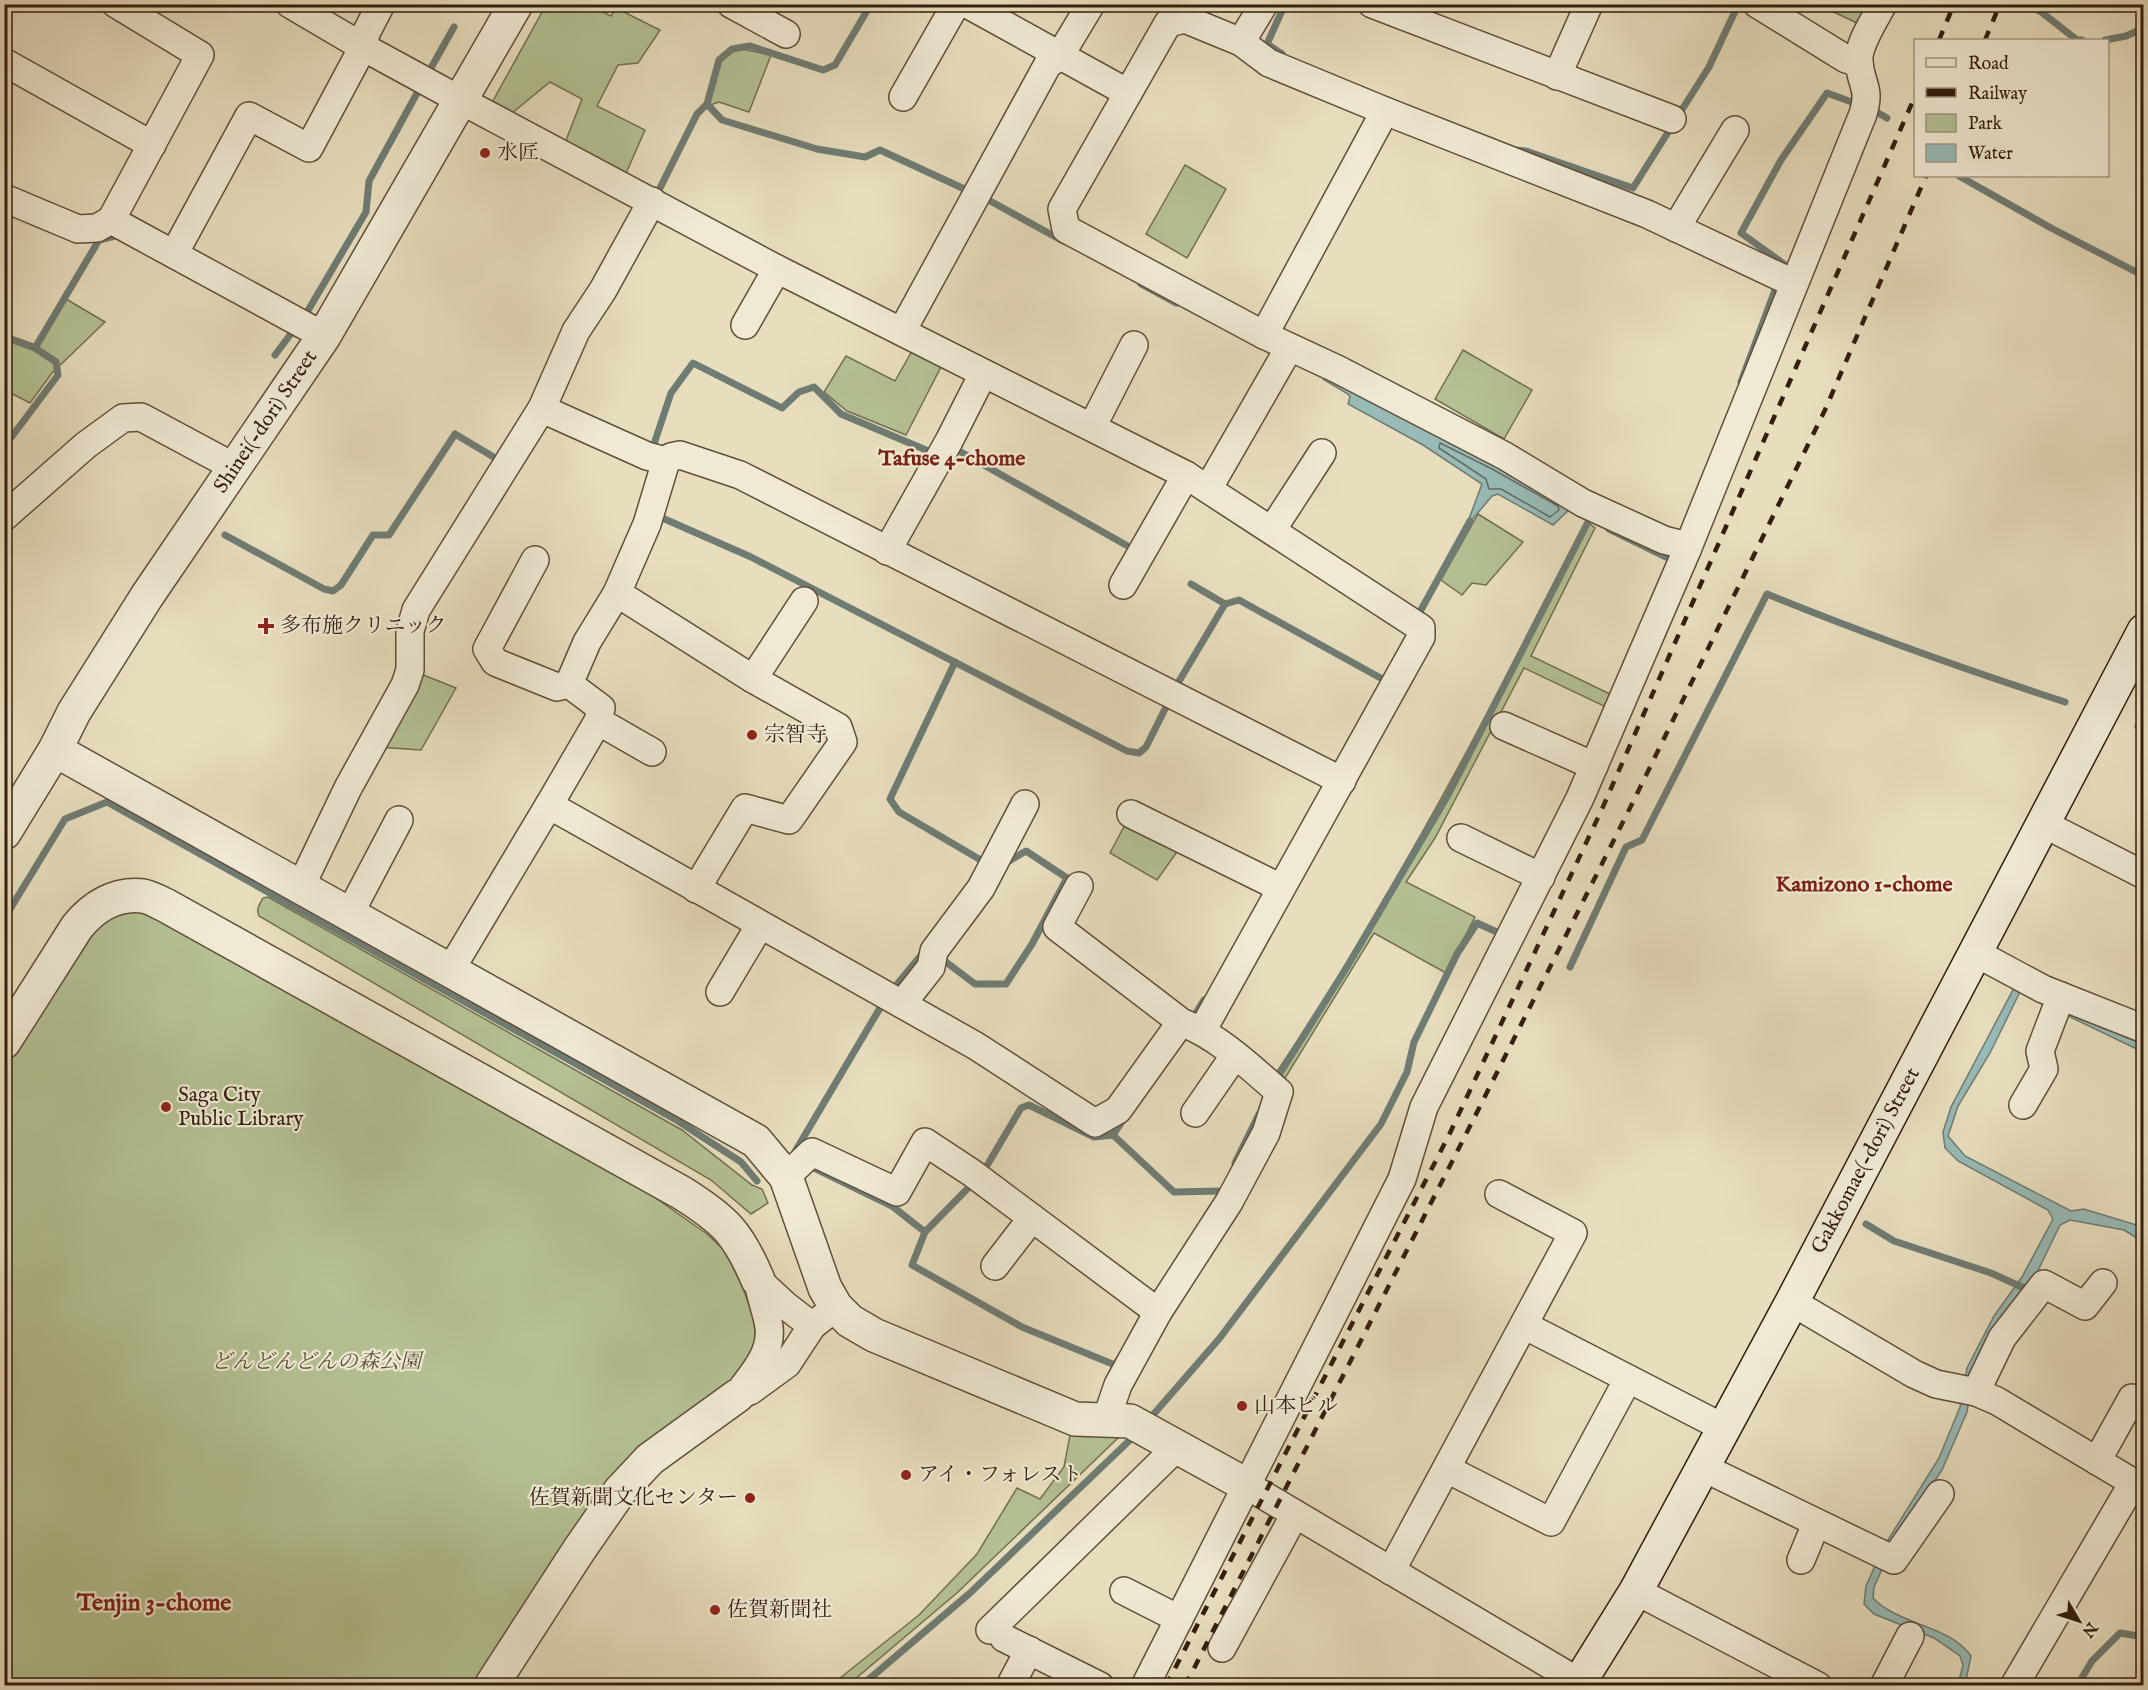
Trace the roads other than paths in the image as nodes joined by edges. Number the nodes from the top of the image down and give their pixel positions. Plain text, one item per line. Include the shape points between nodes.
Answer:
1 (116, 4) edge
2 (381, 4) edge
3 (516, 4) edge
4 (731, 4) edge
5 (956, 4) edge
6 (967, 4) edge
7 (1091, 4) edge
8 (1264, 4) edge
9 (1372, 4) edge
10 (1589, 4) edge
11 (1756, 4) edge
12 (1883, 4) edge
13 (299, 7) edge
14 (786, 34) dead end
15 (1241, 42) junction
16 (363, 47) junction
17 (1059, 57) junction
18 (4, 62) edge
19 (1859, 62) junction
20 (1557, 76) junction
21 (1128, 93) junction
22 (903, 97) dead end
23 (462, 101) junction
24 (1385, 111) junction
25 (1671, 119) dead end
26 (1735, 130) dead end
27 (152, 145) junction
28 (4, 198) edge
29 (655, 203) junction
30 (111, 220) junction
31 (1676, 228) junction
32 (174, 254) junction
33 (777, 269) junction
34 (1784, 279) junction
35 (745, 324) dead end
36 (309, 328) junction
37 (902, 331) junction
38 (1264, 335) junction
39 (1134, 345) dead end
40 (1284, 356) junction
41 (983, 374) junction
42 (549, 412) dead end
43 (1092, 427) junction
44 (1322, 453) dead end
45 (666, 461) junction
46 (236, 468) junction
47 (1186, 475) junction
48 (1208, 489) junction
49 (4, 517) edge
50 (1272, 530) junction
51 (1677, 544) junction
52 (887, 551) junction
53 (535, 560) dead end
54 (1123, 585) dead end
55 (617, 593) junction
56 (804, 601) dead end
57 (2144, 631) edge
58 (753, 679) junction
59 (569, 684) junction
60 (598, 721) junction
61 (1504, 726) dead end
62 (56, 750) junction
63 (652, 752) dead end
64 (1594, 766) junction
65 (1334, 777) junction
66 (1025, 804) dead end
67 (549, 806) junction
68 (1131, 814) dead end
69 (399, 820) dead end
70 (2044, 824) junction
71 (4, 833) edge
72 (1461, 838) dead end
73 (2144, 875) edge
74 (1541, 877) junction
75 (1274, 884) junction
76 (1079, 885) dead end
77 (301, 886) junction
78 (696, 889) junction
79 (350, 913) junction
80 (760, 925) junction
81 (1976, 953) junction
82 (451, 969) junction
83 (720, 992) dead end
84 (902, 1004) junction
85 (2058, 1004) junction
86 (1191, 1026) junction
87 (2144, 1029) edge
88 (4, 1042) edge
89 (1235, 1055) junction
90 (2023, 1105) dead end
91 (1195, 1113) dead end
92 (786, 1177) junction
93 (1499, 1194) dead end
94 (1032, 1218) junction
95 (995, 1266) dead end
96 (758, 1280) junction
97 (2103, 1283) dead end
98 (1792, 1302) junction
99 (1158, 1312) junction
100 (824, 1317) junction
101 (1524, 1325) junction
102 (1628, 1379) junction
103 (1968, 1391) junction
104 (736, 1396) junction
105 (2132, 1398) dead end
106 (1106, 1420) junction
107 (1724, 1428) junction
108 (1177, 1447) junction
109 (2097, 1461) junction
110 (1702, 1467) junction
111 (1447, 1469) junction
112 (1248, 1486) junction
113 (2138, 1486) edge
114 (1940, 1494) dead end
115 (1295, 1514) junction
116 (1816, 1524) junction
117 (1801, 1560) dead end
118 (1391, 1571) junction
119 (1125, 1591) dead end
120 (1636, 1591) junction
121 (1179, 1619) junction
122 (1910, 1636) dead end
123 (1222, 1648) dead end
124 (1029, 1650) junction
125 (1578, 1684) edge
126 (491, 1686) edge
127 (1010, 1686) edge
128 (1100, 1686) edge
129 (1145, 1686) edge
130 (1818, 1686) edge
131 (1884, 1686) edge
132 (2014, 1686) edge

1 - 27 street via 200,55
2 - 16 street
3 - 23 street, Shinei(-dori) Street
4 - 14 street
5 - 22 street
6 - 17 street
7 - 17 street
8 - 15 street
9 - 20 street
10 - 20 street
11 - 19 street via 1846,59
12 - 19 street via 1860,48
13 - 16 street
15 - 21 street via 1185,19 1168,23
15 - 24 street via 1269,63
16 - 23 street
16 - 32 street via 309,148 249,117
17 - 21 street
17 - 37 street via 1048,64
18 - 27 street
19 - 34 street via 1867,89 1865,107
20 - 25 street
21 - 38 street via 1062,209 1066,229
23 - 29 street
23 - 36 street, Shinei(-dori) Street
24 - 31 street
24 - 38 street
26 - 31 street
27 - 30 street
28 - 30 street via 78,229 98,228
29 - 33 street
29 - 77 street via 576,331 536,417 416,610 405,685 348,788
30 - 32 street
31 - 34 street
32 - 36 street
33 - 35 street
33 - 37 street
34 - 51 street
36 - 46 street, Shinei(-dori) Street
37 - 41 street
38 - 40 street
39 - 43 street
40 - 48 street
40 - 51 street via 1337,369 1505,456 1583,503
41 - 43 street
41 - 52 street
42 - 45 street
43 - 47 street
44 - 50 street
45 - 52 street via 680,455 740,476
45 - 55 street via 647,524
46 - 49 street via 141,417 123,418
46 - 62 street, Shinei(-dori) Street via 141,606 74,712
47 - 48 street
47 - 54 street
48 - 50 street
50 - 65 street via 1416,623 1421,637
51 - 64 street
52 - 65 street
53 - 59 street via 487,649 495,662 556,687
55 - 58 street
55 - 59 street via 587,642
56 - 58 street
57 - 70 street, Gakkomae(-dori) Street
58 - 78 street via 838,727 843,742 789,820 745,808
59 - 60 street via 601,708
60 - 63 street
60 - 67 street
61 - 64 street
62 - 71 street, Shinei(-dori) Street
62 - 77 street
64 - 74 street
65 - 75 street
66 - 84 street via 981,888 934,951 931,966
67 - 78 street
67 - 82 street
68 - 75 street
69 - 79 street
70 - 73 street
70 - 81 street, Gakkomae(-dori) Street
72 - 74 street
74 - 112 street via 1424,1107 1402,1179
75 - 86 street
76 - 86 street via 1057,927
77 - 79 street
78 - 80 street
79 - 82 street
80 - 83 street
80 - 84 street
81 - 85 street via 2043,989
81 - 98 street, Gakkomae(-dori) Street
82 - 92 street via 756,1141
84 - 86 street via 1015,1070 1095,1123 1118,1110
85 - 87 street
85 - 90 street via 2040,1052 2044,1069
86 - 89 street
88 - 96 street via 89,912 105,902 144,896 682,1193 713,1213 735,1235
89 - 91 street
89 - 99 street via 1279,1092 1266,1132 1229,1202
92 - 94 street via 812,1152 897,1192 925,1142
92 - 100 street via 825,1287
93 - 101 street via 1573,1233
94 - 95 street
94 - 99 street
96 - 100 street via 785,1305
96 - 104 street via 769,1328 767,1350
97 - 103 street via 2085,1306 2044,1284
98 - 103 street via 1914,1374
98 - 107 street, Gakkomae(-dori) Street
99 - 106 street via 1118,1385
100 - 104 street via 787,1364 750,1391
100 - 106 street via 850,1321 874,1335 1075,1419
101 - 102 street
101 - 111 street
102 - 107 street
102 - 111 street via 1551,1522
103 - 109 street via 1997,1401
104 - 126 street via 650,1459 620,1491
105 - 109 street
106 - 108 street via 1130,1421
107 - 110 street, Gakkomae(-dori) Street
108 - 112 street
108 - 124 street via 997,1634
109 - 113 street
110 - 116 street
110 - 120 street, Gakkomae(-dori) Street
111 - 118 street
112 - 115 street
112 - 121 street
113 - 132 street
114 - 116 street via 1884,1556
115 - 118 street
115 - 123 street
116 - 117 street
118 - 125 street
119 - 121 street
120 - 125 street, Gakkomae(-dori) Street
120 - 130 street
121 - 129 street
122 - 131 street
124 - 127 street
124 - 128 street

